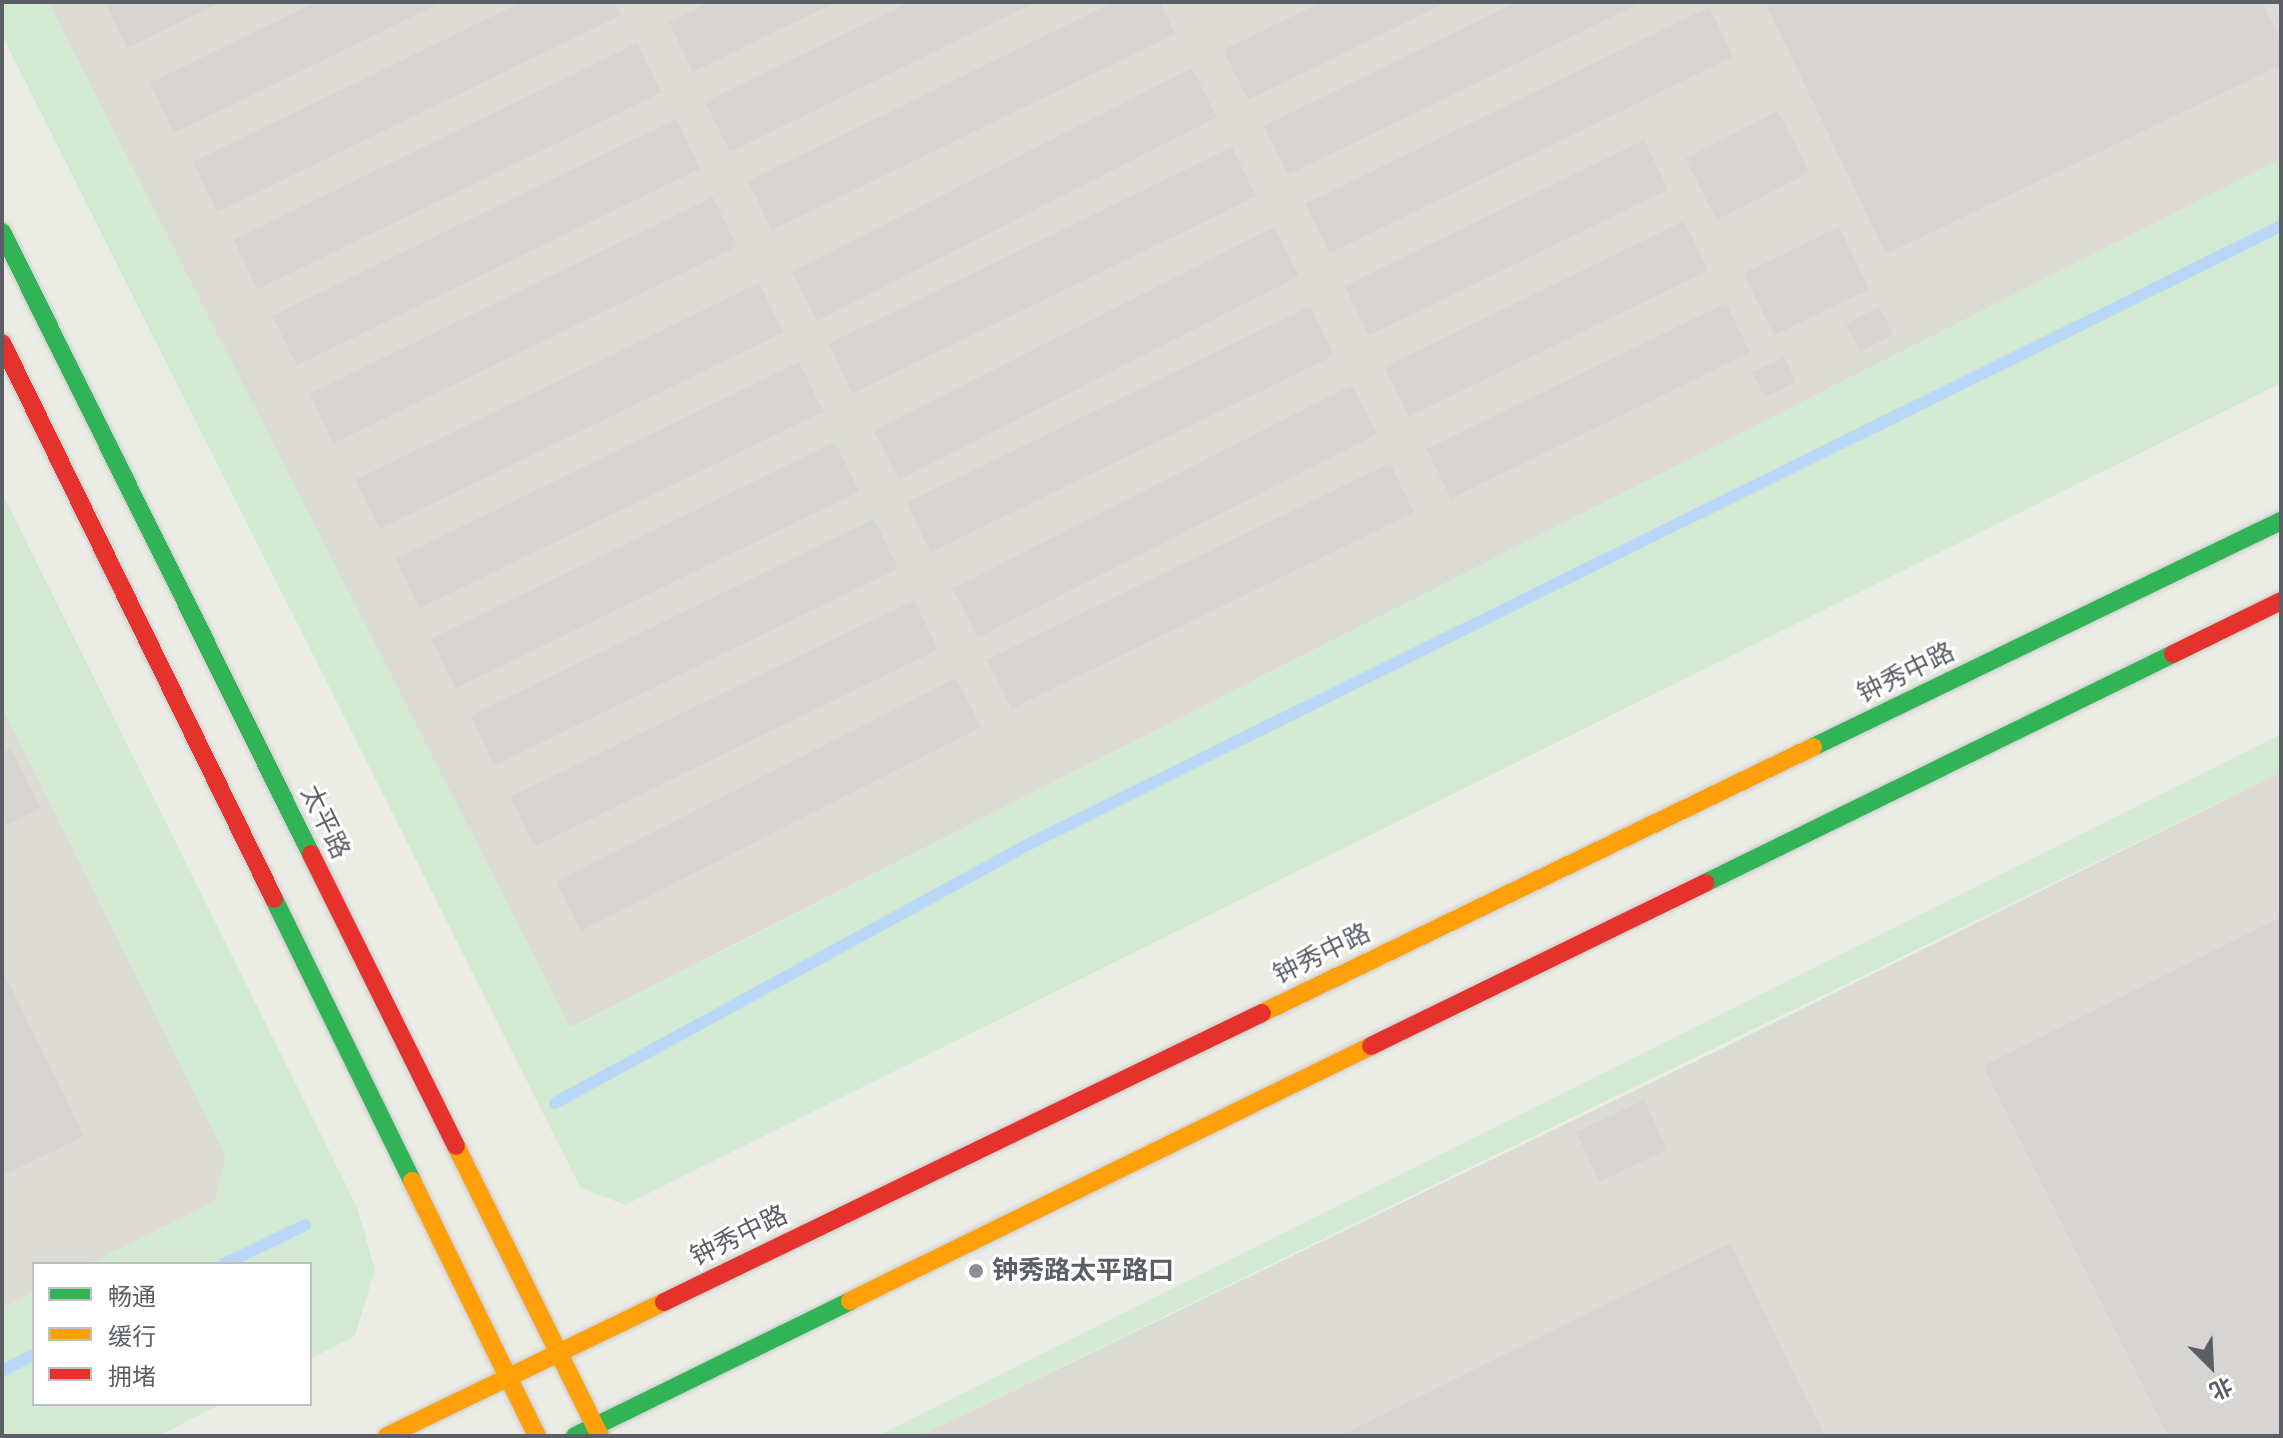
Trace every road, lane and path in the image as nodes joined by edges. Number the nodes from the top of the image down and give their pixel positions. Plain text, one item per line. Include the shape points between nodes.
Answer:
1 (2, 232) edge
2 (2, 343) edge
3 (2281, 521) edge
4 (2281, 601) edge
5 (558, 1352) junction
6 (507, 1375) junction
7 (597, 1431) edge
8 (387, 1436) edge
9 (537, 1436) edge
10 (575, 1436) edge

1 - 5 main road, 太平路
2 - 6 main road
3 - 5 main road, 钟秀中路
4 - 7 main road
5 - 6 main road, 钟秀中路
5 - 7 main road, 太平路
6 - 8 main road, 钟秀中路
6 - 9 main road
7 - 10 main road

